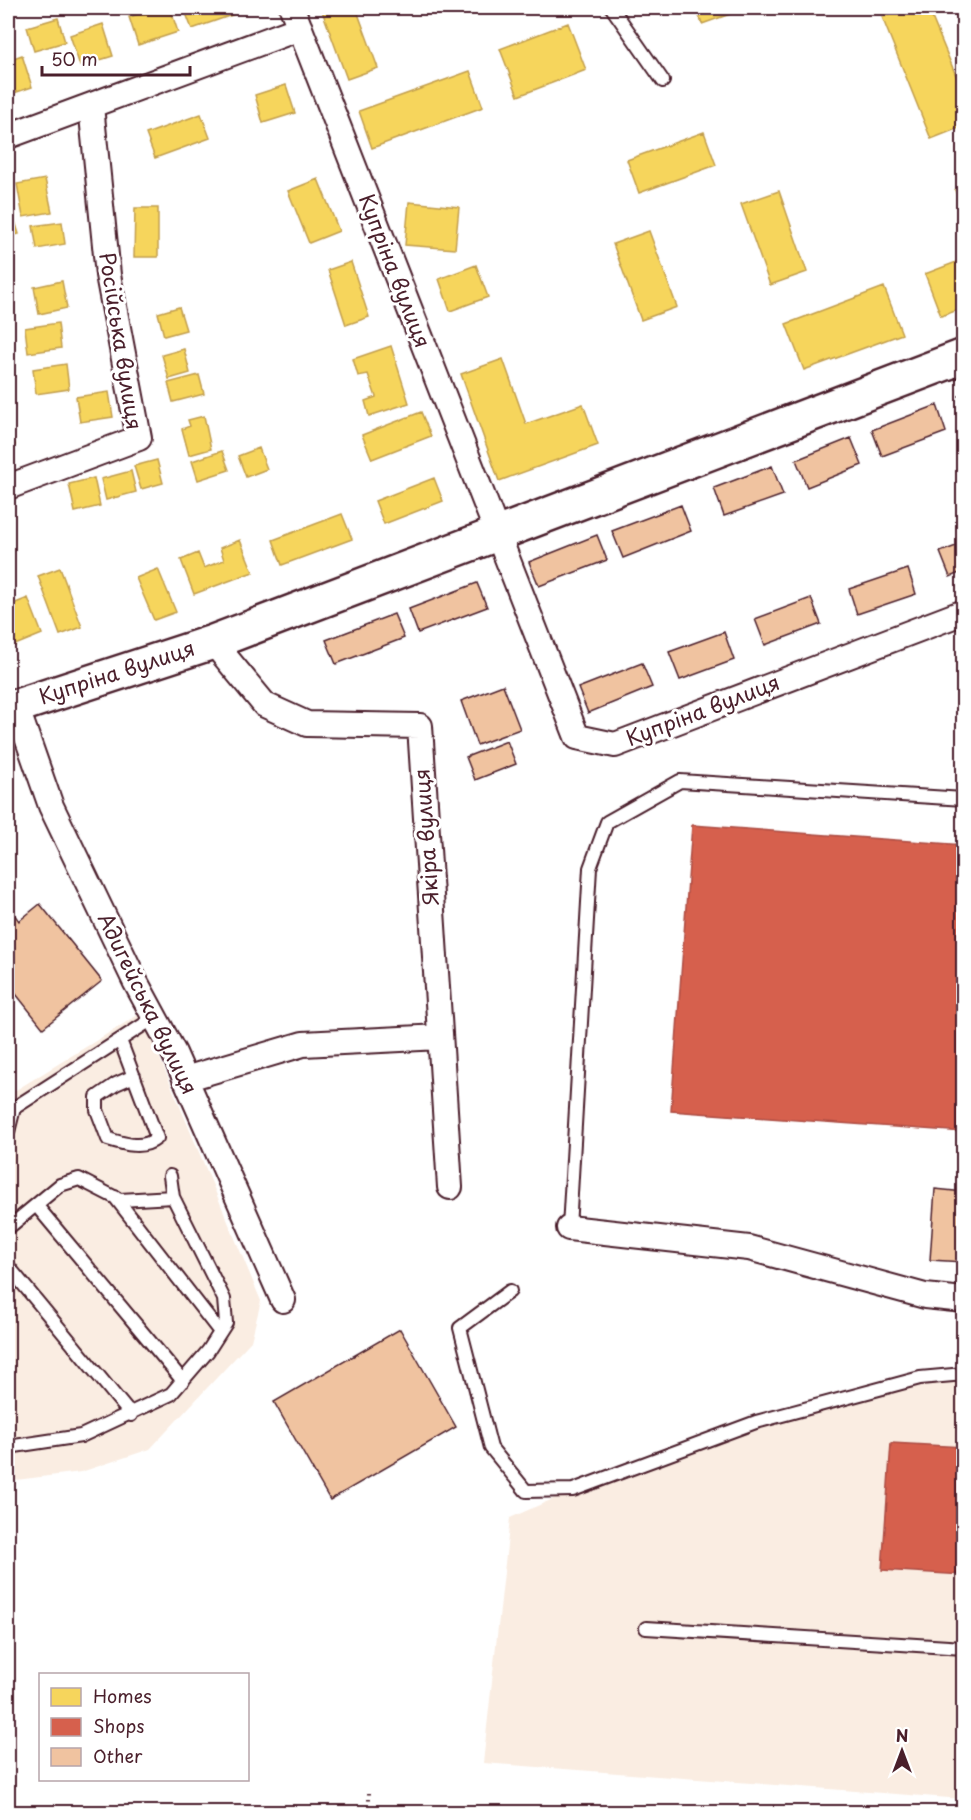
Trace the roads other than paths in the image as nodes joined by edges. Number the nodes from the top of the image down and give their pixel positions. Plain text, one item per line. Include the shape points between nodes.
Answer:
1 (612, 8) edge
2 (296, 18) edge
3 (663, 81) dead end
4 (91, 106) junction
5 (8, 136) edge
6 (963, 356) edge
7 (8, 487) edge
8 (496, 535) junction
9 (963, 612) edge
10 (213, 642) junction
11 (12, 708) edge
12 (963, 799) edge
13 (154, 1018) junction
14 (440, 1037) junction
15 (120, 1040) junction
16 (134, 1076) junction
17 (185, 1079) junction
18 (8, 1132) edge
19 (170, 1176) dead end
20 (450, 1187) dead end
21 (115, 1197) junction
22 (173, 1197) junction
23 (36, 1205) junction
24 (8, 1228) edge
25 (569, 1228) joint
26 (8, 1266) edge
27 (510, 1291) dead end
28 (283, 1300) dead end
29 (963, 1300) edge
30 (220, 1332) junction
31 (963, 1374) edge
32 (183, 1381) junction
33 (131, 1414) junction
34 (8, 1447) edge
35 (646, 1628) dead end
36 (963, 1648) edge

1 - 3 lane
2 - 4 street
2 - 8 street, Купріна вулиця
4 - 5 street
4 - 7 street, Російська вулиця via 108,275 139,438
6 - 8 main road, Купріна вулиця
8 - 9 street, Купріна вулиця via 577,737 615,745
8 - 10 main road, Купріна вулиця
10 - 11 main road, Купріна вулиця
10 - 14 street, Якіра вулиця via 265,705 307,724 420,726
11 - 13 street, Адигейська вулиця via 51,806
12 - 25 lane via 680,781 608,822 590,868
13 - 15 lane
13 - 17 street, Адигейська вулиця
14 - 17 street via 303,1044
14 - 20 street, Якіра вулиця
15 - 16 lane
15 - 18 lane via 14,1108
16 - 16 lane via 157,1138 150,1144 130,1145 108,1139 97,1110 97,1097
17 - 28 street, Адигейська вулиця
19 - 22 lane
21 - 22 lane
21 - 23 lane via 79,1179 60,1185
21 - 30 lane
22 - 30 lane via 224,1299 226,1323
23 - 24 lane
23 - 32 lane
25 - 29 street via 749,1248 925,1296
26 - 33 lane
27 - 31 lane via 460,1328 490,1448 526,1491 573,1490 756,1422 920,1378
30 - 32 lane
32 - 33 lane via 171,1394
33 - 34 lane via 81,1436
35 - 36 lane

